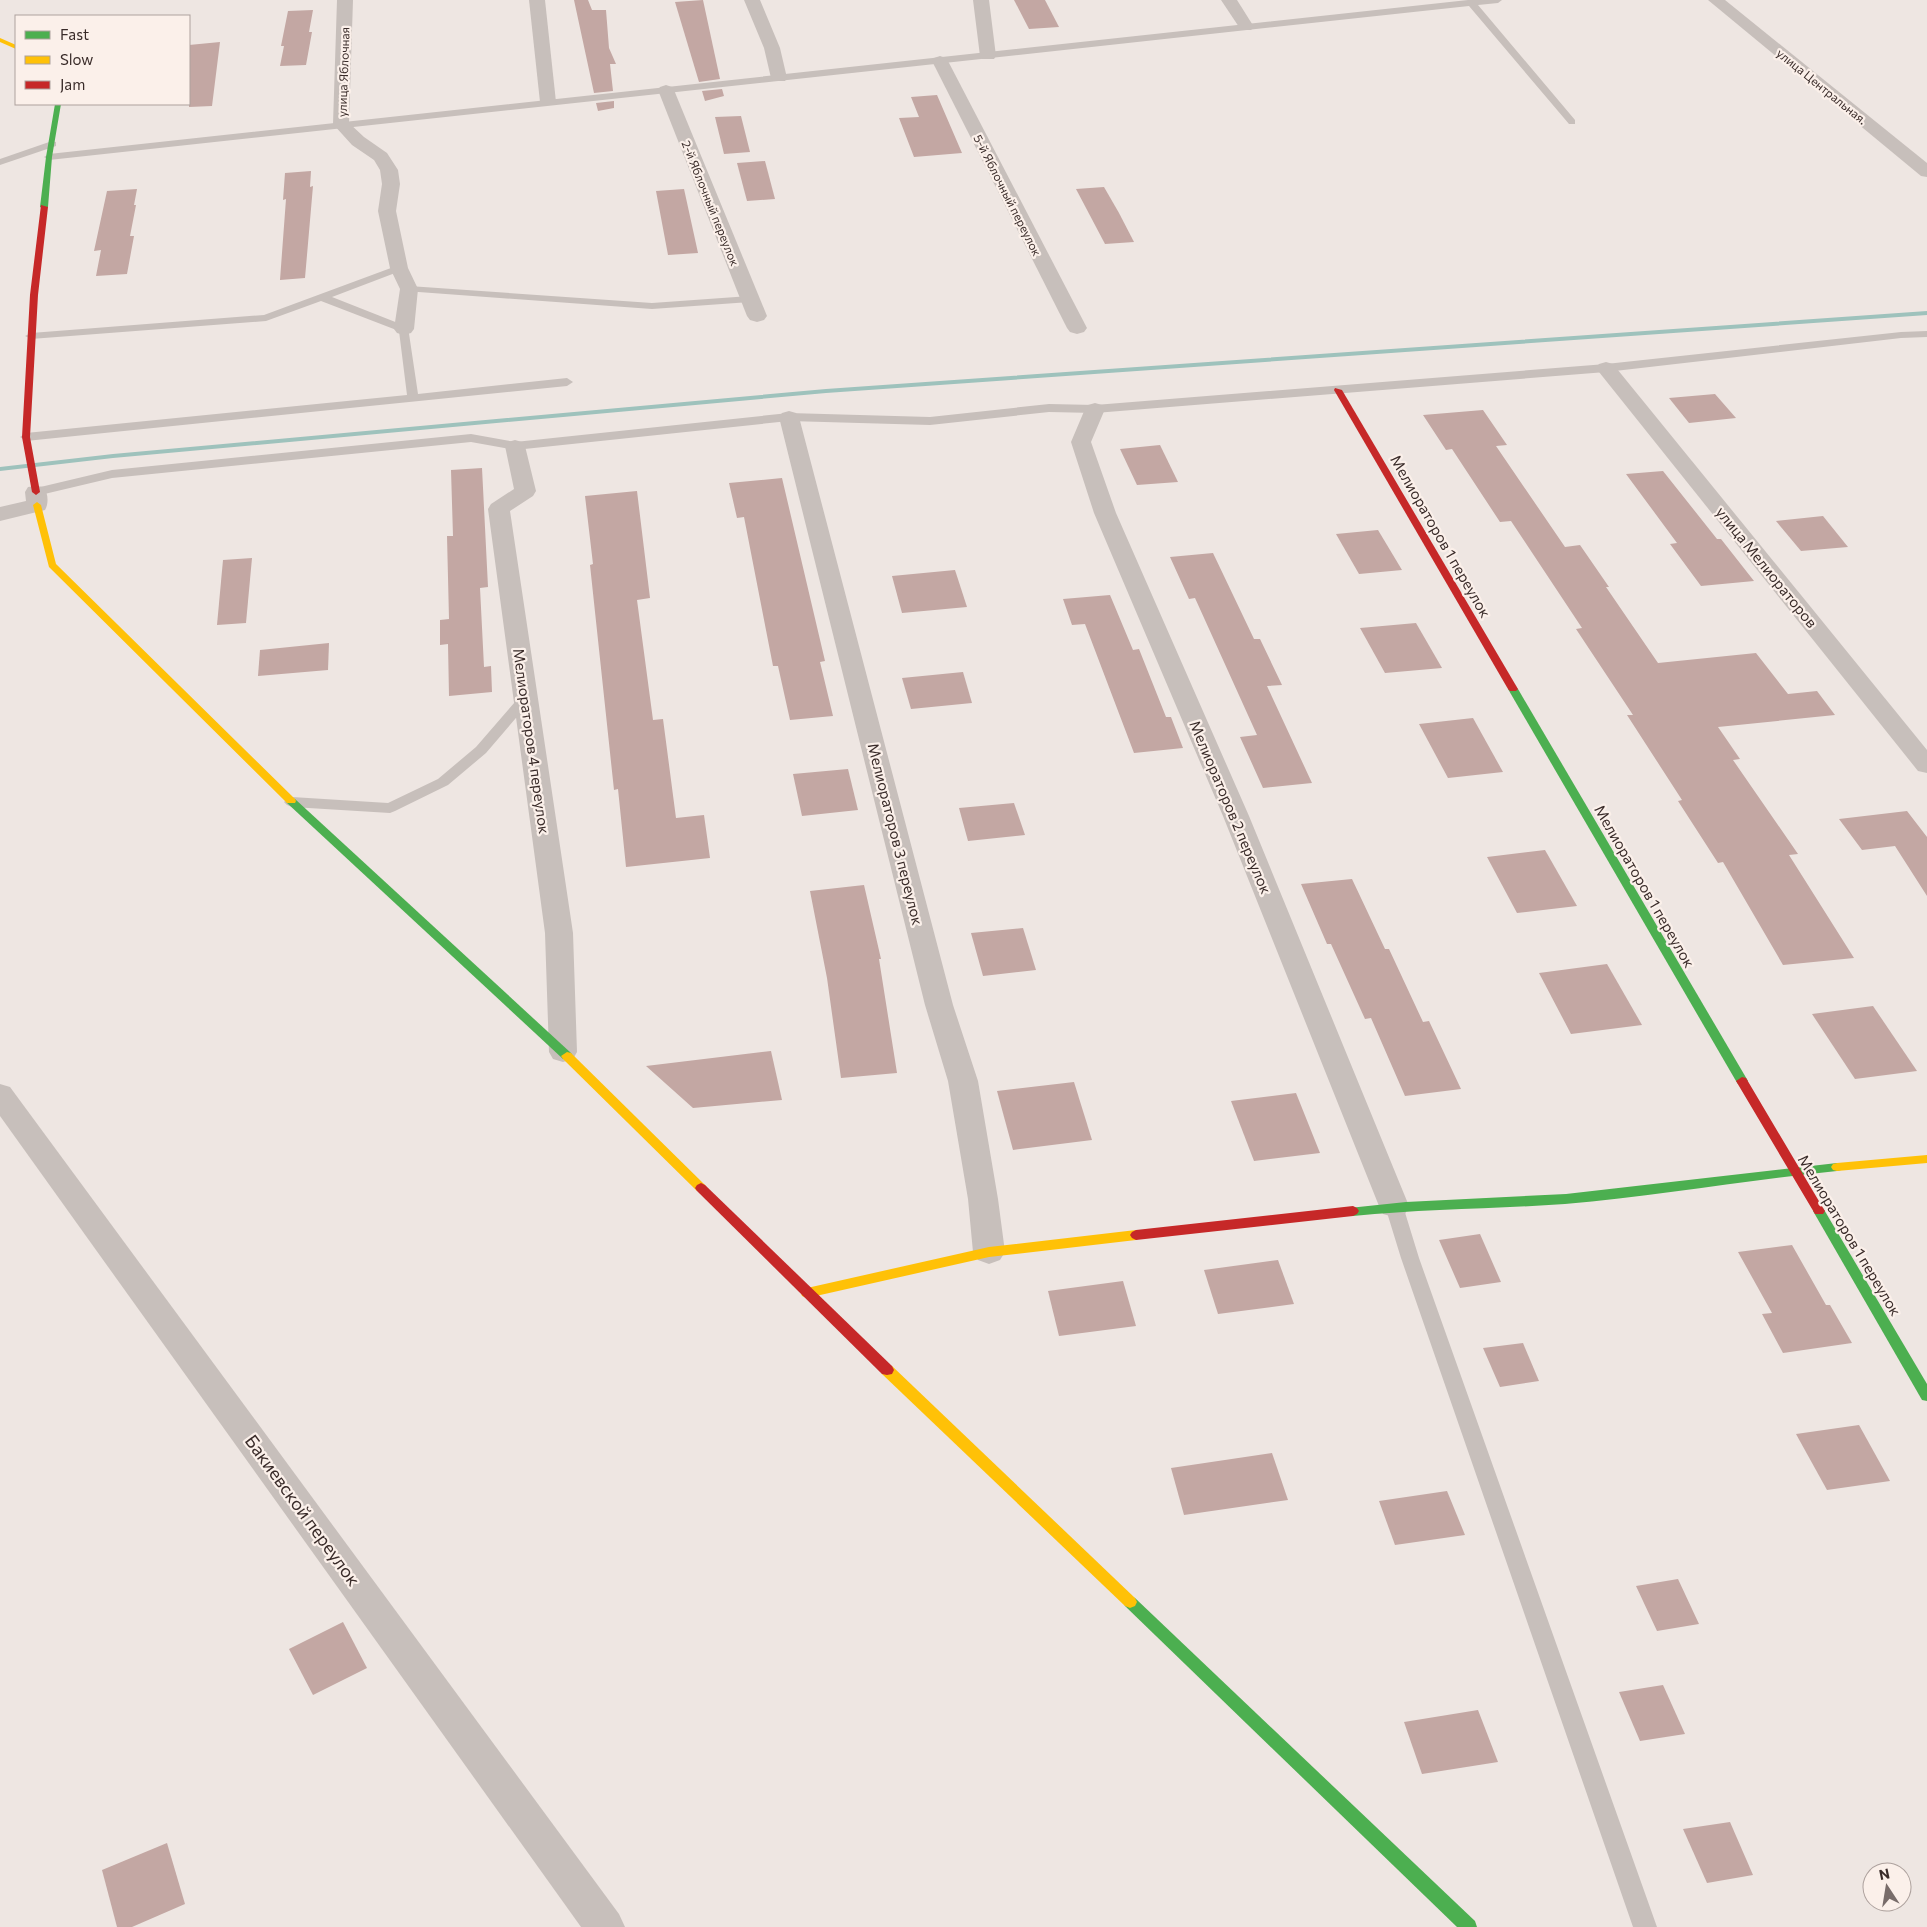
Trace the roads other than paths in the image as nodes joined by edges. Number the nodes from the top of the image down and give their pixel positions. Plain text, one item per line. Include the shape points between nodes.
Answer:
1 (345, 0) edge
2 (538, 0) edge
3 (752, 0) edge
4 (981, 0) edge
5 (1229, 0) edge
6 (1498, 0) edge
7 (1716, 0) edge
8 (1470, 2) junction
9 (1246, 27) junction
10 (0, 40) edge
11 (15, 47) edge
12 (988, 56) junction
13 (940, 61) junction
14 (779, 78) junction
15 (666, 90) junction
16 (548, 102) junction
17 (58, 105) edge
18 (1572, 122) dead end
19 (341, 124) junction
20 (52, 144) junction
21 (50, 157) junction
22 (0, 162) edge
23 (1927, 172) edge
24 (399, 268) junction
25 (409, 289) junction
26 (321, 297) junction
27 (753, 307) joint
28 (1076, 328) dead end
29 (404, 329) junction
30 (1927, 334) edge
31 (32, 336) junction
32 (1606, 368) junction
33 (567, 382) dead end
34 (1338, 390) junction
35 (413, 398) junction
36 (1095, 409) junction
37 (789, 417) junction
38 (26, 437) junction
39 (516, 446) junction
40 (36, 498) junction
41 (0, 514) edge
42 (526, 698) junction
43 (1927, 766) edge
44 (292, 802) junction
45 (563, 1052) junction
46 (0, 1094) edge
47 (1927, 1159) edge
48 (1794, 1172) junction
49 (1394, 1206) junction
50 (990, 1252) junction
51 (807, 1292) junction
52 (1927, 1396) edge
53 (605, 1927) edge
54 (1469, 1927) edge
55 (1645, 1927) edge

1 - 19 street, улица Яблочная
2 - 16 street
3 - 14 street via 772,48
4 - 12 street
5 - 9 street
6 - 8 lane
7 - 23 street, улица Центральная.
8 - 9 lane
8 - 18 lane
9 - 12 lane
10 - 11 street
12 - 13 lane
13 - 14 lane
13 - 28 street, 5-й Яблочный переулок
14 - 15 lane
15 - 16 lane
15 - 27 street, 2-й Яблочный переулок
16 - 19 lane
17 - 20 street
19 - 21 lane
19 - 24 street, улица Яблочная via 381,157 389,170 392,184 387,212
20 - 21 street
20 - 22 lane
21 - 31 street
24 - 25 street, улица Яблочная
24 - 26 lane
25 - 27 lane via 652,306
25 - 29 street
26 - 29 lane
26 - 31 lane via 266,318
29 - 35 lane
30 - 32 lane
31 - 38 street
32 - 34 lane
32 - 43 street, улица Мелиораторов
33 - 35 lane
34 - 36 lane
34 - 48 street, Мелиораторов 1 переулок
35 - 38 lane
36 - 37 lane via 1049,408 930,421
36 - 49 street, Мелиораторов 2 переулок via 1081,442 1105,513 1236,816
37 - 39 lane
37 - 50 street, Мелиораторов 3 переулок via 940,1005 963,1081
38 - 40 street
39 - 40 lane via 471,438 112,474
39 - 42 street, Мелиораторов 4 переулок via 525,491 499,508
40 - 41 street
40 - 44 street via 52,565
42 - 44 lane via 482,750 443,782 390,808
42 - 45 street, Мелиораторов 4 переулок via 559,933
44 - 45 street
45 - 51 street
46 - 53 street, Бакиевской переулок
47 - 48 street
48 - 49 street via 1642,1192
48 - 52 street, Мелиораторов 1 переулок
49 - 50 street
49 - 55 lane
50 - 51 street
51 - 54 street

